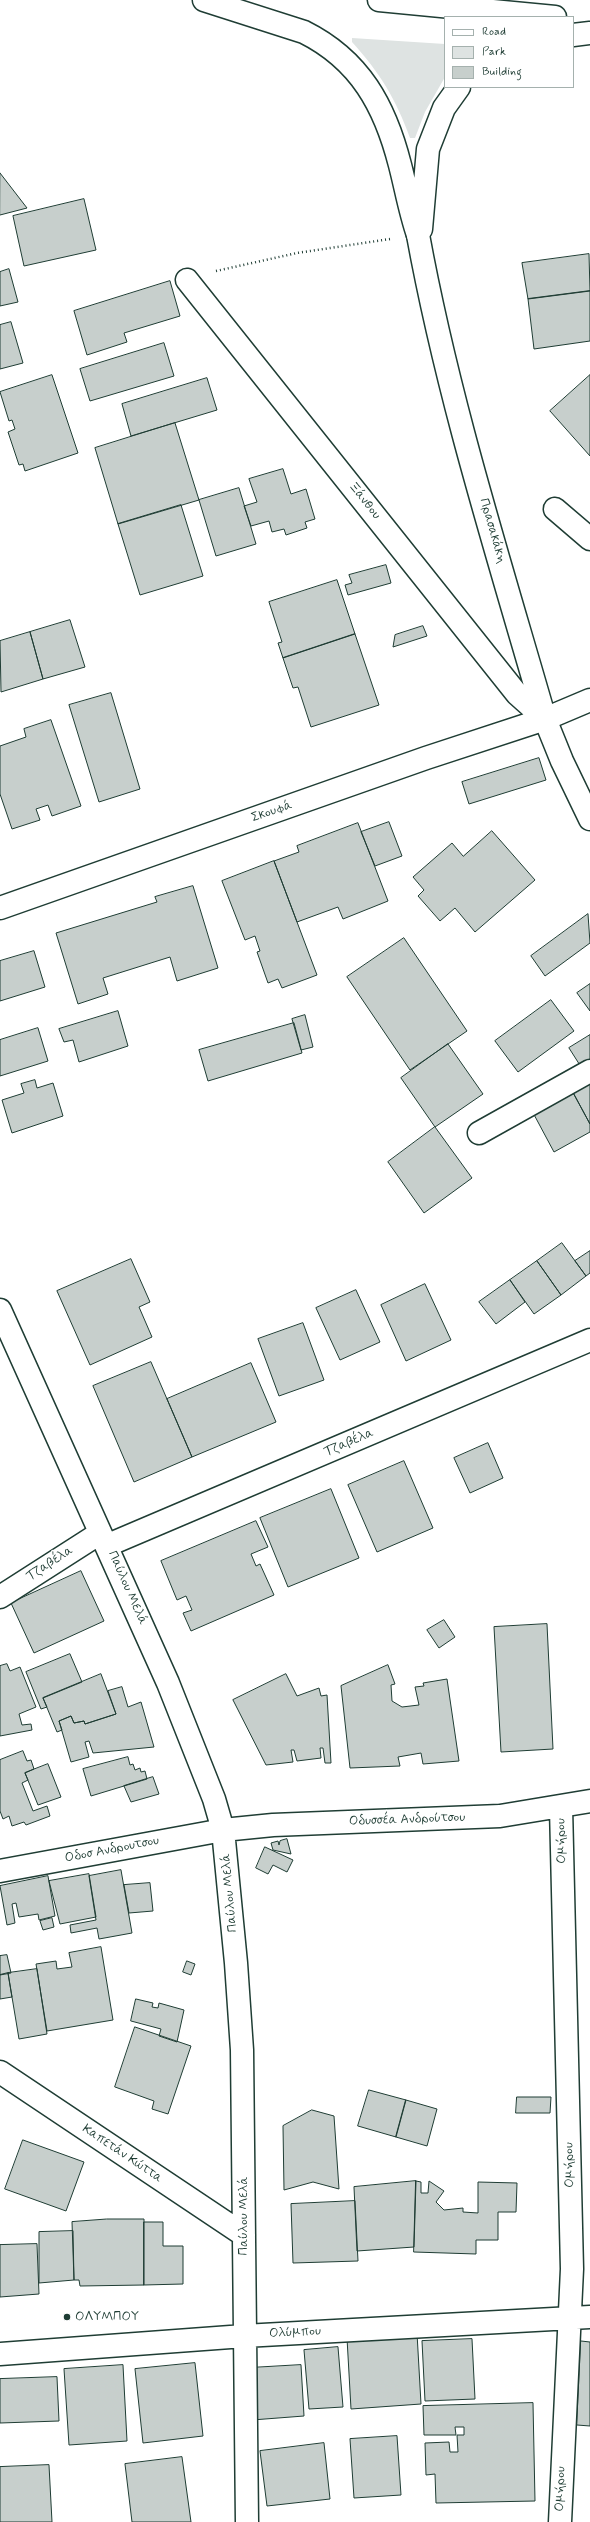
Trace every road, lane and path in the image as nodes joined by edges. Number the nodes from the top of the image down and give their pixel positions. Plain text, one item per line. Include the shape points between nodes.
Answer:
1 (204, 0) edge
2 (379, 0) edge
3 (545, 16) edge
4 (574, 19) edge
5 (590, 21) edge
6 (590, 33) edge
7 (574, 35) edge
8 (458, 88) edge
9 (418, 235) junction
10 (187, 280) joint
11 (555, 509) dead end
12 (590, 539) edge
13 (590, 700) edge
14 (545, 719) junction
15 (590, 819) edge
16 (0, 908) edge
17 (590, 1071) edge
18 (479, 1133) dead end
19 (0, 1310) edge
20 (590, 1340) edge
21 (104, 1539) junction
22 (0, 1597) edge
23 (590, 1801) edge
24 (561, 1807) junction
25 (223, 1830) junction
26 (0, 1871) edge
27 (0, 2072) edge
28 (244, 2235) junction
29 (580, 2317) edge
30 (244, 2336) junction
31 (0, 2354) edge
32 (247, 2522) edge
33 (560, 2522) edge

1 - 9 main road, Πρασακάκη via 304,32 320,39 345,59 370,90 386,120
2 - 3 main road
4 - 5 main road
6 - 7 main road
8 - 9 main road via 444,108 428,149 424,170 423,214
9 - 10 path via 271,258
9 - 14 main road, Πρασακάκη via 450,383
10 - 14 main road, Ξάνθου via 513,689
11 - 12 main road
13 - 14 main road, Σκουφά
14 - 15 main road, Πρασακάκη
14 - 16 main road, Σκουφά via 426,758
17 - 18 main road
19 - 21 main road, Παύλου Μελά
20 - 21 main road, Τζαβέλα
21 - 22 main road, Τζαβέλα
21 - 25 main road, Παύλου Μελά via 168,1683 214,1799
23 - 24 main road, Οδυσσέα Ανδρούτσου
24 - 25 main road, Οδυσσέα Ανδρούτσου via 500,1816 273,1825
24 - 29 main road, Ομήρου via 572,2269
25 - 26 main road, Οδοσ Ανδρουτσου
25 - 28 main road, Παύλου Μελά via 242,2050
27 - 28 main road, Καπετάν Κώττα
28 - 30 main road, Παύλου Μελά
29 - 30 main road, Ολύμπου
29 - 33 main road, Ομήρου
30 - 31 main road, Ολύμπου
30 - 32 main road, Παύλου Μελά

